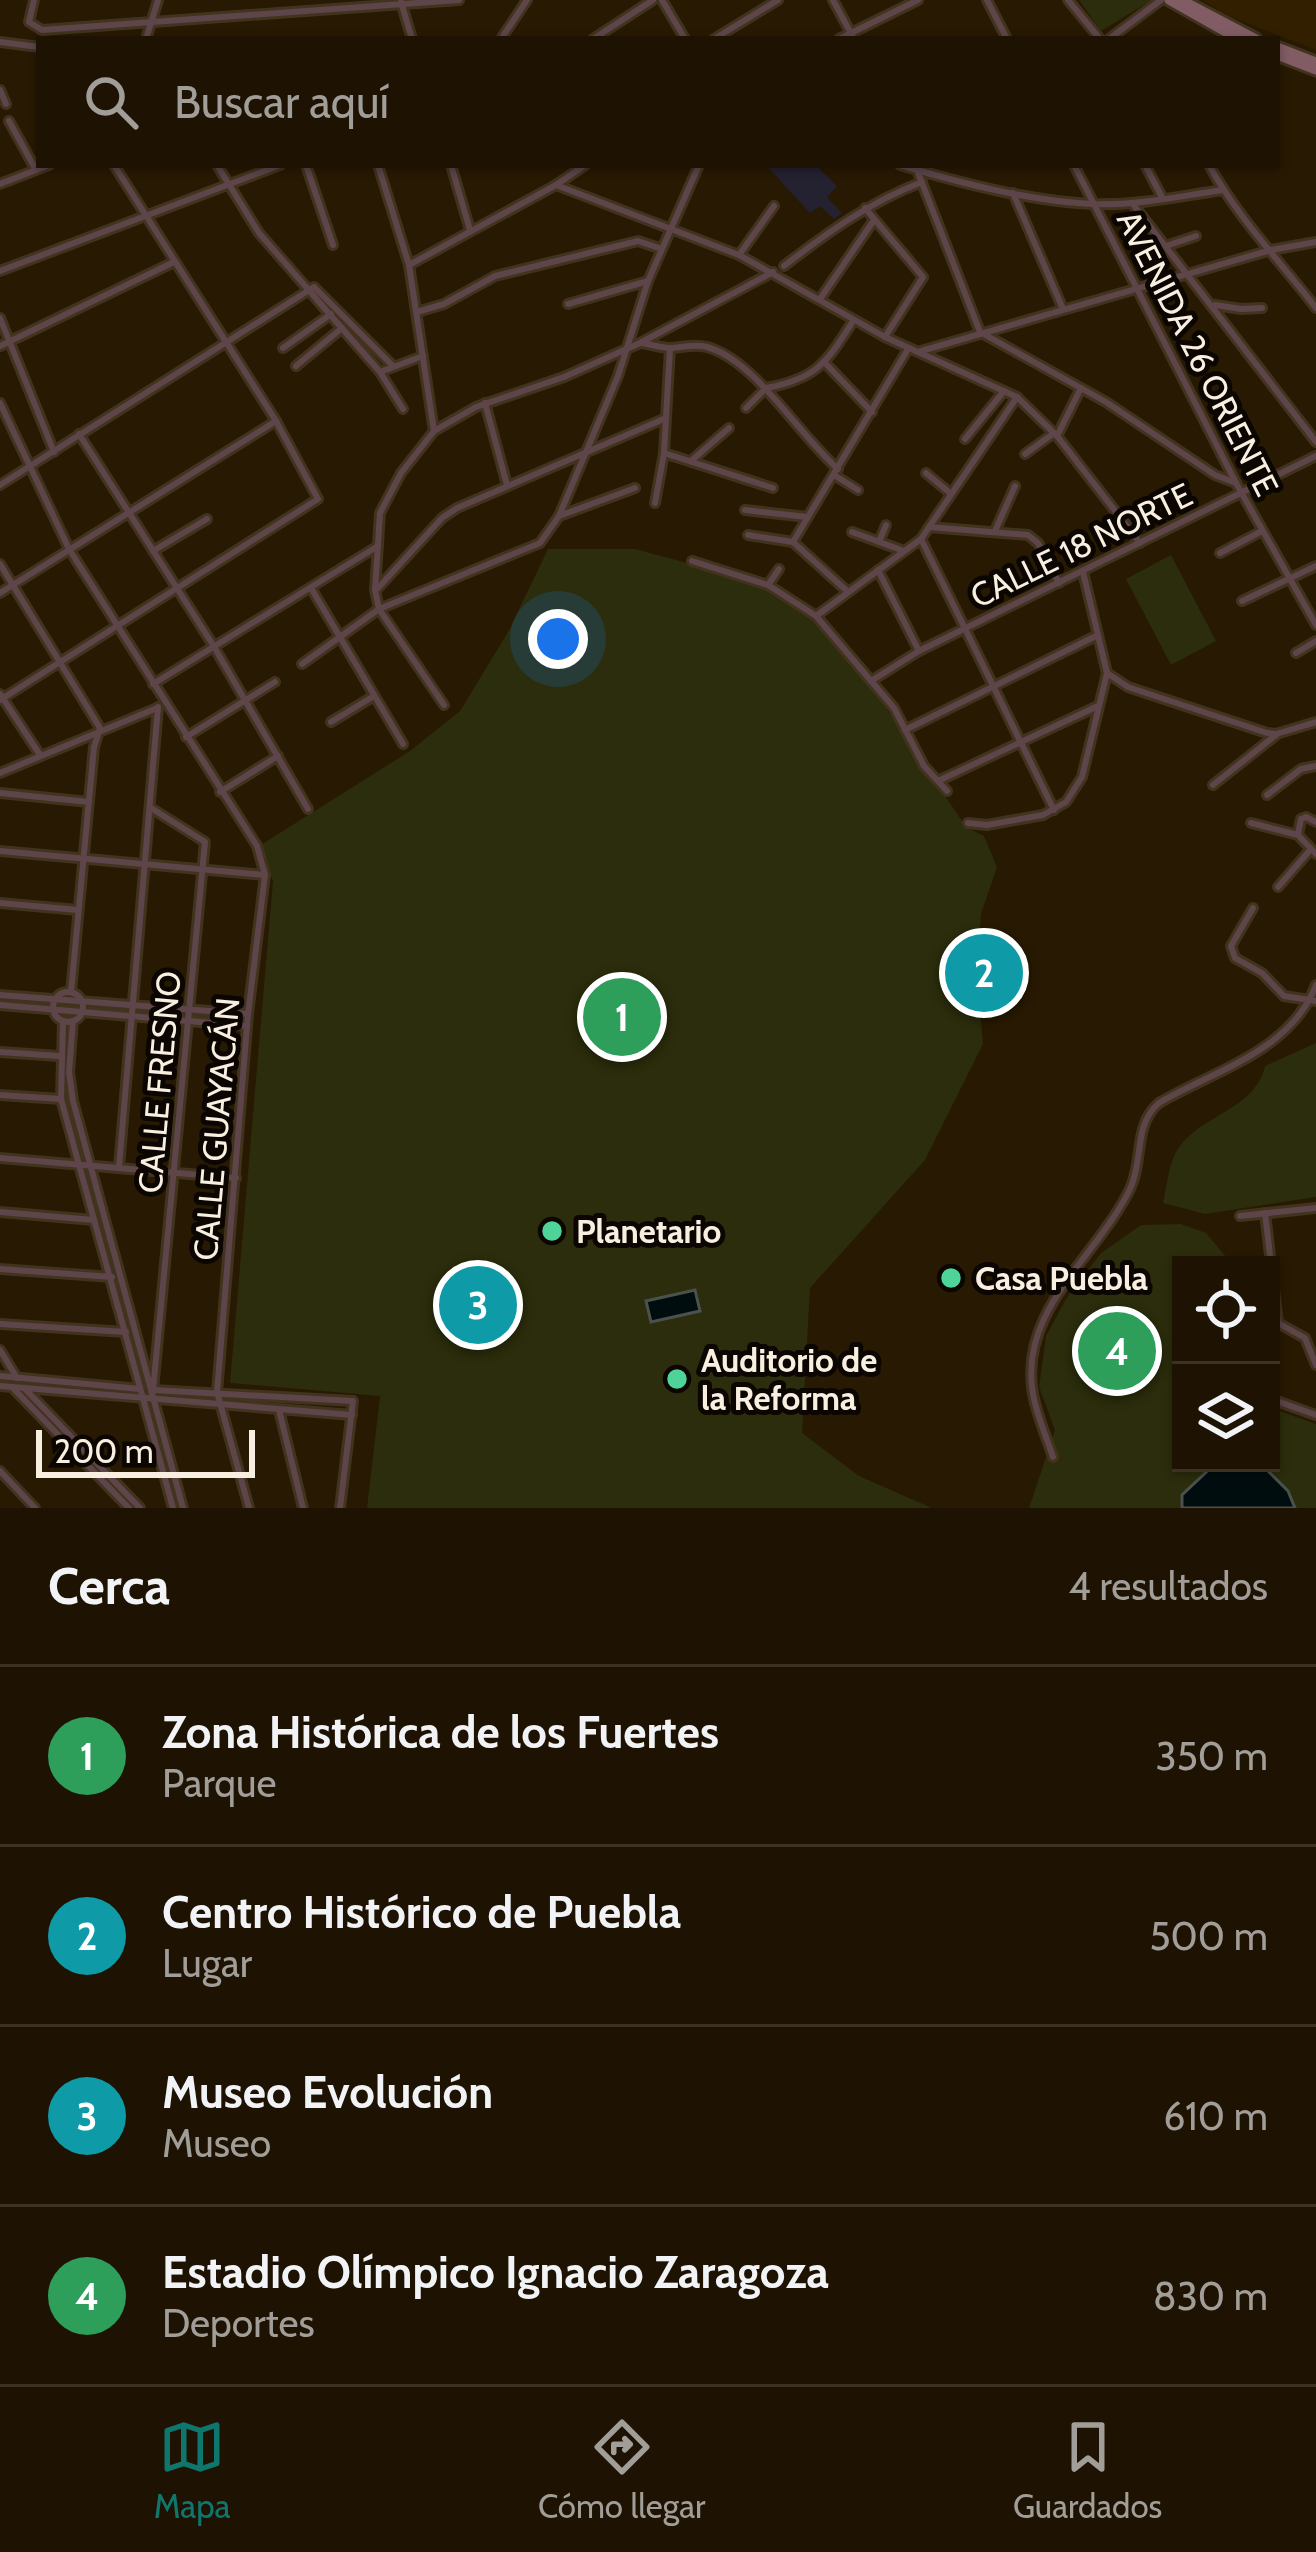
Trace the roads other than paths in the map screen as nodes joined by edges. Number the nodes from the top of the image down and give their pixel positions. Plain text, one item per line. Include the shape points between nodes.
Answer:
1 (34, 0) edge
2 (158, 0) edge
3 (280, 0) edge
4 (459, 0) edge
5 (527, 0) edge
6 (657, 0) edge
7 (778, 0) edge
8 (833, 0) edge
9 (918, 0) edge
10 (987, 0) edge
11 (1067, 0) edge
12 (1165, 0) edge
13 (1182, 0) edge
14 (401, 2) edge
15 (276, 13) junction
16 (152, 22) junction
17 (147, 36) edge
18 (411, 36) edge
19 (503, 36) edge
20 (598, 36) edge
21 (683, 36) edge
22 (718, 36) edge
23 (852, 36) edge
24 (1005, 36) edge
25 (1101, 36) edge
26 (1109, 36) edge
27 (1232, 36) edge
28 (1250, 36) edge
29 (0, 43) edge
30 (36, 47) edge
31 (1280, 52) edge
32 (1316, 66) edge
33 (0, 90) edge
34 (7, 104) dead end
35 (9, 122) dead end
36 (42, 168) edge
37 (116, 168) edge
38 (219, 168) edge
39 (271, 168) edge
40 (307, 168) edge
41 (379, 168) edge
42 (452, 168) edge
43 (581, 168) edge
44 (698, 168) edge
45 (916, 168) edge
46 (1076, 168) edge
47 (1146, 168) edge
48 (1211, 168) edge
49 (37, 170) junction
50 (230, 182) junction
51 (922, 182) junction
52 (0, 184) edge
53 (556, 185) junction
54 (1223, 190) junction
55 (1013, 193) junction
56 (1163, 199) junction
57 (1132, 203) junction
58 (1094, 205) junction
59 (774, 206) dead end
60 (865, 208) junction
61 (145, 216) junction
62 (874, 220) junction
63 (672, 227) junction
64 (470, 230) junction
65 (1196, 236) dead end
66 (1316, 242) edge
67 (333, 245) dead end
68 (1166, 246) junction
69 (662, 249) junction
70 (1271, 250) junction
71 (739, 255) junction
72 (174, 262) junction
73 (409, 265) junction
74 (784, 266) dead end
75 (0, 271) edge
76 (773, 272) junction
77 (1188, 273) junction
78 (649, 281) junction
79 (1138, 288) junction
80 (312, 289) junction
81 (820, 299) junction
82 (568, 304) dead end
83 (1211, 304) junction
84 (1262, 308) dead end
85 (1316, 308) edge
86 (1063, 309) junction
87 (417, 312) junction
88 (331, 314) junction
89 (0, 318) edge
90 (854, 320) junction
91 (342, 328) junction
92 (980, 332) junction
93 (363, 335) junction
94 (885, 337) junction
95 (10, 342) junction
96 (354, 342) junction
97 (640, 343) junction
98 (225, 344) junction
99 (628, 345) junction
100 (0, 346) edge
101 (283, 348) dead end
102 (670, 348) junction
103 (913, 351) junction
104 (423, 356) junction
105 (826, 364) junction
106 (296, 366) dead end
107 (393, 366) junction
108 (380, 372) junction
109 (766, 388) junction
110 (1081, 388) junction
111 (1004, 391) junction
112 (1017, 397) junction
113 (0, 403) edge
114 (485, 403) junction
115 (746, 408) dead end
116 (403, 409) dead end
117 (872, 412) junction
118 (666, 418) junction
119 (276, 421) junction
120 (729, 428) dead end
121 (434, 431) junction
122 (79, 434) junction
123 (1056, 434) junction
124 (965, 439) dead end
125 (1316, 442) edge
126 (586, 449) junction
127 (54, 452) junction
128 (664, 453) junction
129 (1025, 454) dead end
130 (1316, 456) edge
131 (691, 461) junction
132 (29, 468) junction
133 (836, 472) junction
134 (926, 472) dead end
135 (0, 485) edge
136 (507, 485) junction
137 (1015, 486) dead end
138 (635, 488) dead end
139 (772, 488) dead end
140 (1239, 488) junction
141 (858, 490) dead end
142 (950, 493) junction
143 (655, 503) dead end
144 (745, 510) dead end
145 (130, 512) junction
146 (559, 515) junction
147 (807, 517) junction
148 (207, 519) dead end
149 (886, 526) dead end
150 (928, 527) junction
151 (995, 531) junction
152 (1262, 531) junction
153 (852, 532) dead end
154 (748, 535) dead end
155 (921, 539) junction
156 (793, 542) junction
157 (879, 542) junction
158 (1140, 543) junction
159 (378, 546) junction
160 (69, 549) junction
161 (904, 550) junction
162 (153, 551) junction
163 (1220, 554) dead end
164 (692, 561) dead end
165 (0, 564) edge
166 (1316, 566) edge
167 (779, 569) dead end
168 (878, 570) junction
169 (1083, 572) junction
170 (1288, 578) junction
171 (1059, 583) junction
172 (768, 584) junction
173 (11, 586) junction
174 (311, 588) junction
175 (179, 590) junction
176 (375, 590) junction
177 (847, 591) junction
178 (0, 593) edge
179 (1242, 601) dead end
180 (379, 609) junction
181 (816, 616) junction
182 (1316, 626) edge
183 (117, 627) junction
184 (967, 628) junction
185 (1098, 635) junction
186 (340, 639) junction
187 (1316, 641) edge
188 (213, 645) junction
189 (919, 651) junction
190 (1296, 653) dead end
191 (61, 662) junction
192 (302, 664) dead end
193 (1107, 673) junction
194 (872, 681) junction
195 (275, 682) dead end
196 (154, 684) junction
197 (995, 686) junction
198 (374, 696) junction
199 (1, 697) edge
200 (244, 700) junction
201 (161, 705) junction
202 (444, 705) dead end
203 (1098, 706) junction
204 (331, 722) dead end
205 (1316, 722) edge
206 (100, 728) junction
207 (905, 730) junction
208 (1276, 734) junction
209 (186, 737) junction
210 (1022, 739) junction
211 (403, 744) dead end
212 (40, 755) junction
213 (278, 756) junction
214 (1316, 766) edge
215 (0, 773) edge
216 (938, 781) junction
217 (1213, 785) dead end
218 (947, 791) dead end
219 (220, 792) junction
220 (0, 793) edge
221 (1267, 795) dead end
222 (89, 802) junction
223 (151, 808) junction
224 (308, 808) dead end
225 (1054, 810) junction
226 (1316, 822) edge
227 (968, 823) dead end
228 (1251, 823) dead end
229 (1298, 835) junction
230 (0, 851) edge
231 (1314, 851) edge
232 (82, 858) junction
233 (146, 864) junction
234 (203, 869) junction
235 (265, 872) junction
236 (1278, 887) dead end
237 (0, 903) edge
238 (1253, 908) dead end
239 (77, 910) junction
240 (1316, 985) edge
241 (70, 992) junction
242 (0, 995) edge
243 (54, 1000) junction
244 (1313, 1002) edge
245 (82, 1003) junction
246 (0, 1005) edge
247 (131, 1006) junction
248 (53, 1011) junction
249 (82, 1013) junction
250 (190, 1013) junction
251 (248, 1014) junction
252 (130, 1018) junction
253 (63, 1022) junction
254 (73, 1022) junction
255 (190, 1024) junction
256 (248, 1026) junction
257 (0, 1052) edge
258 (59, 1056) junction
259 (70, 1072) junction
260 (59, 1073) junction
261 (0, 1095) edge
262 (61, 1099) junction
263 (0, 1158) edge
264 (80, 1164) junction
265 (91, 1165) junction
266 (119, 1167) junction
267 (175, 1172) junction
268 (236, 1178) junction
269 (1316, 1208) edge
270 (0, 1212) edge
271 (1265, 1213) junction
272 (1240, 1216) dead end
273 (94, 1220) junction
274 (113, 1247) junction
275 (103, 1249) junction
276 (0, 1269) edge
277 (112, 1276) junction
278 (124, 1302) junction
279 (0, 1324) edge
280 (126, 1333) junction
281 (0, 1351) edge
282 (1316, 1366) edge
283 (1, 1374) edge
284 (16, 1377) junction
285 (0, 1386) edge
286 (13, 1388) junction
287 (26, 1389) junction
288 (141, 1389) junction
289 (153, 1390) junction
290 (217, 1392) junction
291 (146, 1400) junction
292 (156, 1401) junction
293 (1280, 1402) edge
294 (221, 1405) junction
295 (279, 1410) junction
296 (352, 1415) junction
297 (1316, 1415) edge
298 (1053, 1457) dead end
299 (0, 1471) edge
300 (35, 1508) edge
301 (129, 1508) edge
302 (140, 1508) edge
303 (173, 1508) edge
304 (183, 1508) edge
305 (249, 1508) edge
306 (303, 1508) edge
307 (340, 1508) edge

1 - 16 street via 31,26 42,31
2 - 16 street
3 - 15 street
4 - 14 street
5 - 19 street
6 - 20 street
6 - 21 street
7 - 22 street
8 - 23 street
9 - 23 street
10 - 24 street
11 - 25 street
12 - 26 street
12 - 27 main road
13 - 28 main road
14 - 15 street
14 - 18 street
15 - 16 street
16 - 17 street
29 - 30 street
31 - 32 main road
33 - 34 street
35 - 49 street
36 - 49 street
37 - 61 street
38 - 50 street
39 - 50 street
40 - 67 street
41 - 73 street
42 - 64 street
43 - 53 street
44 - 63 street
45 - 51 street
45 - 55 street
46 - 58 street, AVENIDA 26 ORIENTE
47 - 56 street
48 - 54 street
49 - 52 street
50 - 61 street
50 - 80 street via 259,232
51 - 60 street
51 - 92 street
53 - 63 street
53 - 64 street
54 - 56 street
54 - 70 street
55 - 58 street
55 - 86 street
56 - 57 street
57 - 58 street
57 - 68 street
58 - 79 street, AVENIDA 26 ORIENTE
59 - 71 street
60 - 62 street
60 - 74 street
61 - 72 street
61 - 75 street
62 - 81 street
62 - 94 street via 923,277
63 - 69 street
63 - 71 street
64 - 73 street
65 - 68 street
66 - 70 street
68 - 77 street
69 - 78 street
69 - 87 street via 638,242 495,276
70 - 77 street
70 - 85 street
71 - 76 street
72 - 95 street
72 - 98 street
73 - 87 street
76 - 81 street
76 - 97 street
77 - 79 street
77 - 83 street
78 - 82 street
78 - 99 street
79 - 86 street
79 - 140 street, AVENIDA 26 ORIENTE
80 - 88 street
80 - 93 street
80 - 98 street
81 - 90 street
83 - 84 street
83 - 125 street
86 - 92 street
87 - 104 street
88 - 91 street
88 - 101 street
89 - 95 street
90 - 94 street
90 - 105 street
91 - 96 street
91 - 106 street
92 - 103 street
92 - 110 street
93 - 96 street
93 - 107 street
94 - 103 street
95 - 100 street
95 - 127 street
96 - 108 street
97 - 99 street
97 - 102 street
98 - 119 street
98 - 122 street
99 - 114 street via 547,385
99 - 126 street
102 - 109 street via 707,346
102 - 118 street
103 - 111 street
103 - 117 street
104 - 107 street
104 - 121 street
105 - 109 street
105 - 117 street
107 - 108 street
108 - 116 street
109 - 115 street
109 - 133 street
110 - 123 street
110 - 140 street
111 - 112 street
111 - 124 street
112 - 123 street
112 - 142 street
113 - 132 street
114 - 121 street
114 - 136 street
117 - 133 street
118 - 126 street
118 - 128 street
119 - 145 street
119 - 175 street via 316,503
120 - 131 street
121 - 159 street via 388,492
122 - 127 street
122 - 145 street
123 - 129 street
123 - 158 street
126 - 136 street
126 - 146 street
127 - 132 street
128 - 131 street
128 - 143 street
130 - 140 street, CALLE 18 NORTE
131 - 139 street
132 - 135 street
132 - 160 street
133 - 141 street
133 - 147 street
134 - 142 street
136 - 176 street via 442,518
137 - 151 street
138 - 146 street
140 - 152 street, AVENIDA 26 ORIENTE
140 - 158 street, CALLE 18 NORTE
142 - 150 street
144 - 147 street
145 - 160 street
145 - 162 street
146 - 180 street via 540,543
147 - 156 street
148 - 162 street
149 - 157 street
150 - 151 street
150 - 155 street
151 - 171 street via 1034,538
152 - 163 street
152 - 170 street, AVENIDA 26 ORIENTE
153 - 157 street
154 - 156 street
155 - 161 street
155 - 184 street
156 - 177 street
157 - 161 street
158 - 169 street, CALLE 18 NORTE
159 - 174 street
159 - 176 street
160 - 173 street
160 - 183 street
161 - 168 street
162 - 175 street
164 - 172 street
165 - 173 street
166 - 170 street
167 - 172 street
168 - 177 street
168 - 189 street
169 - 171 street, CALLE 18 NORTE
169 - 185 street
170 - 179 street
170 - 182 street, AVENIDA 26 ORIENTE
171 - 184 street, CALLE 18 NORTE
172 - 181 street
173 - 178 street
173 - 191 street
174 - 186 street
174 - 188 street
175 - 183 street
175 - 188 street
176 - 180 street
177 - 181 street
180 - 186 street
180 - 202 street
181 - 194 street
183 - 191 street
183 - 196 street
184 - 189 street, CALLE 18 NORTE
184 - 197 street
185 - 193 street
185 - 197 street
186 - 192 street
186 - 198 street
187 - 190 street
188 - 196 street
188 - 200 street
189 - 194 street, CALLE 18 NORTE
191 - 199 street
191 - 206 street
193 - 203 street
193 - 208 street
194 - 207 street
195 - 200 street
196 - 201 street
197 - 207 street
197 - 210 street
198 - 204 street
198 - 211 street
199 - 212 street
200 - 209 street
200 - 213 street
201 - 206 street
201 - 209 street
201 - 223 street
203 - 210 street
203 - 225 street via 1082,777
205 - 208 street
206 - 212 street
206 - 222 street
207 - 216 street
208 - 217 street
209 - 219 street
210 - 216 street
210 - 225 street
212 - 215 street
213 - 219 street
213 - 224 street
214 - 221 street
216 - 218 street
219 - 235 street
220 - 222 street
222 - 232 street
223 - 233 street
223 - 234 street via 203,838
225 - 227 street
226 - 229 street via 1301,819
228 - 229 street
229 - 231 street
230 - 232 street
231 - 236 street
232 - 233 street
232 - 239 street
233 - 234 street
233 - 247 street
234 - 235 street
234 - 250 street, CALLE FRESNO
235 - 251 street, CALLE GUAYACÁN
237 - 239 street
238 - 244 street via 1231,952 1283,996
239 - 241 street
240 - 244 street
241 - 243 street
241 - 245 street
242 - 243 street
243 - 245 street
243 - 248 street
244 - 298 street via 1272,1042 1145,1119 1132,1185 1046,1312 1032,1393
245 - 247 street
245 - 249 street
246 - 248 street
247 - 250 street
247 - 252 street
248 - 249 street
248 - 253 street
249 - 252 street
249 - 254 street
250 - 251 street
250 - 255 street, CALLE FRESNO
251 - 256 street, CALLE GUAYACÁN
252 - 255 street
252 - 266 street
253 - 254 street
253 - 258 street
254 - 259 street
255 - 256 street
255 - 267 street, CALLE FRESNO
256 - 268 street, CALLE GUAYACÁN
257 - 258 street
258 - 260 street
259 - 260 street
259 - 265 street
260 - 262 street
261 - 262 street
262 - 264 street
263 - 264 street
264 - 265 street
264 - 273 street
265 - 266 street
265 - 274 street
266 - 267 street
267 - 268 street
267 - 289 street, CALLE FRESNO
268 - 290 street, CALLE GUAYACÁN
269 - 271 street
270 - 273 street
271 - 272 street
271 - 282 street via 1279,1323 1304,1338
273 - 275 street
274 - 275 street
274 - 278 street
275 - 277 street
276 - 277 street
277 - 278 street
278 - 280 street
278 - 289 street
279 - 280 street
280 - 288 street
281 - 284 street
283 - 284 street
283 - 286 street
284 - 287 street
284 - 288 street
285 - 286 street
286 - 287 street
286 - 301 street
287 - 291 street
287 - 302 street
288 - 289 street
288 - 291 street
289 - 290 street
289 - 292 street
290 - 294 street
290 - 296 street via 353,1401
291 - 292 street
291 - 303 street
292 - 294 street
292 - 304 street
293 - 297 street
294 - 295 street
294 - 305 street
295 - 296 street
295 - 306 street
296 - 307 street
299 - 300 street

